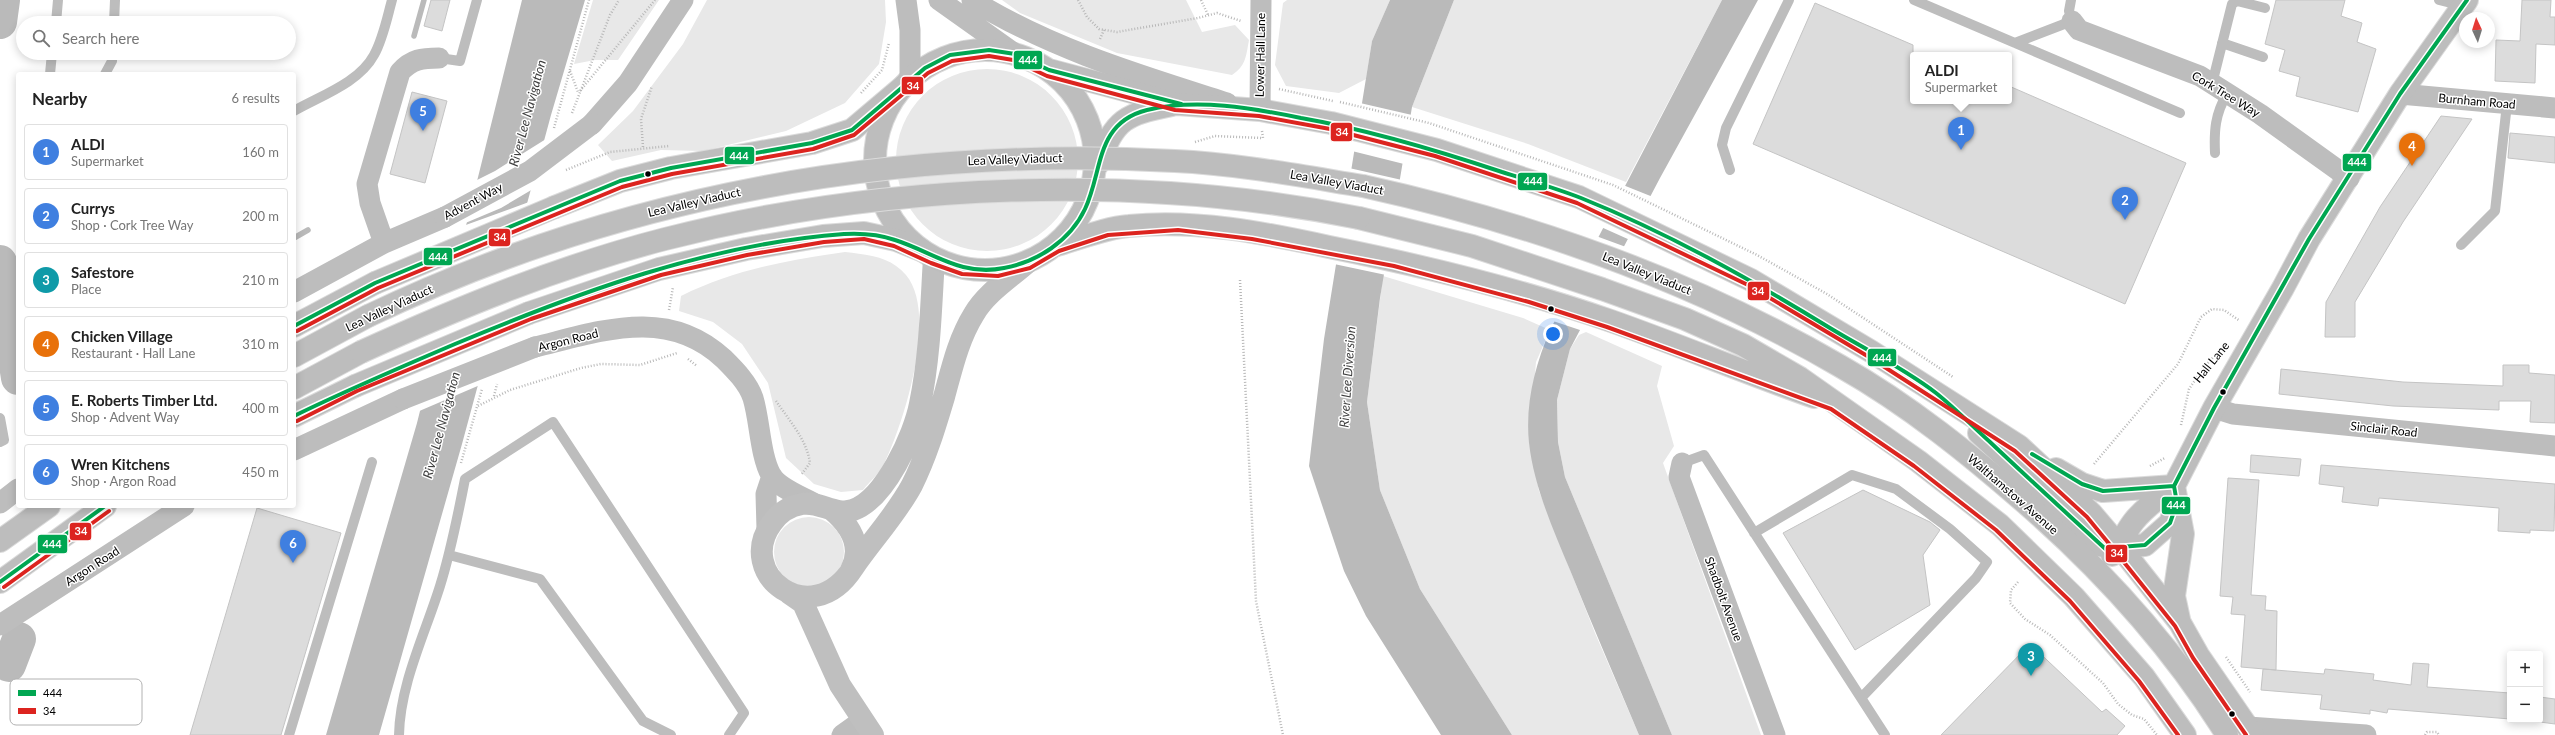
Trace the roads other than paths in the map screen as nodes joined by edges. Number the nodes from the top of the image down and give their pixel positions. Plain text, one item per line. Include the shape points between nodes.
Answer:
1 (58, 0) edge
2 (115, 0) edge
3 (392, 0) edge
4 (478, 0) edge
5 (683, 0) edge
6 (906, 0) edge
7 (939, 0) edge
8 (972, 0) edge
9 (1261, 0) edge
10 (1789, 0) edge
11 (1914, 0) edge
12 (2071, 0) edge
13 (2439, 0) edge
14 (2465, 3) edge
15 (2264, 8) dead end
16 (57, 16) edge
17 (114, 16) edge
18 (2072, 21) junction
19 (2015, 42) junction
20 (2222, 43) junction
21 (1015, 54) junction
22 (2263, 57) dead end
23 (439, 58) joint
24 (51, 60) edge
25 (112, 60) edge
26 (1049, 70) junction
27 (50, 72) edge
28 (106, 72) edge
29 (907, 83) junction
30 (2220, 89) junction
31 (2400, 94) junction
32 (1177, 104) junction
33 (2507, 104) junction
34 (2555, 108) edge
35 (296, 110) edge
36 (1253, 110) junction
37 (2180, 113) dead end
38 (2215, 153) dead end
39 (1096, 168) junction
40 (1730, 170) dead end
41 (2349, 178) junction
42 (384, 243) junction
43 (1057, 245) junction
44 (2461, 245) dead end
45 (928, 255) junction
46 (1028, 262) junction
47 (296, 291) edge
48 (1745, 315) joint
49 (296, 325) edge
50 (296, 355) edge
51 (296, 387) edge
52 (1935, 392) junction
53 (1834, 404) junction
54 (2214, 408) junction
55 (296, 415) edge
56 (0, 418) edge
57 (0, 442) edge
58 (2019, 446) junction
59 (2555, 446) edge
60 (296, 449) edge
61 (372, 462) dead end
62 (1682, 462) joint
63 (772, 476) junction
64 (16, 491) edge
65 (2175, 494) junction
66 (0, 503) edge
67 (824, 507) junction
68 (46, 508) edge
69 (102, 508) edge
70 (181, 508) edge
71 (767, 529) junction
72 (1754, 533) junction
73 (0, 541) edge
74 (2116, 551) junction
75 (449, 555) junction
76 (0, 582) edge
77 (842, 584) junction
78 (790, 594) junction
79 (2180, 623) junction
80 (0, 625) edge
81 (821, 644) junction
82 (2198, 655) junction
83 (1861, 698) junction
84 (868, 728) edge
85 (2251, 731) edge
86 (289, 735) edge
87 (400, 735) edge
88 (671, 735) edge
89 (729, 735) edge
90 (842, 735) edge
91 (1775, 735) edge
92 (1885, 735) edge
93 (2185, 735) edge
94 (2227, 735) edge
95 (2366, 735) edge

1 - 16 lane
2 - 17 lane
3 - 35 lane via 374,56 364,68 354,77
4 - 23 lane via 460,61
5 - 42 street, Advent Way, bridge via 628,83 592,124 530,171 445,217
6 - 29 street via 910,30
7 - 21 street
8 - 36 street via 1061,46 1134,74
9 - 36 street, Lower Hall Lane
10 - 40 lane via 1726,128 1722,145
11 - 19 lane
12 - 18 lane via 2069,11
13 - 14 lane
14 - 31 main road, Hall Lane
15 - 20 lane via 2234,2
18 - 19 lane
18 - 30 street, Cork Tree Way via 2079,30 2186,70
19 - 37 lane
20 - 22 lane
20 - 30 lane
21 - 26 main road
21 - 29 main road via 989,50 950,55 925,68
23 - 42 street via 421,58 409,62 400,72 367,184 370,203
24 - 27 lane
25 - 28 lane
26 - 32 main road
26 - 39 main road via 1072,92 1084,110 1095,142
29 - 45 main road via 887,110 879,130 875,158 878,187 891,219 910,241
29 - 49 main road, bridge via 852,130 812,143 671,168 620,180 375,283
30 - 38 lane via 2219,109 2214,126
30 - 41 street, Cork Tree Way
31 - 33 street, Burnham Road
31 - 41 main road, Hall Lane
32 - 36 main road
32 - 39 main road via 1139,112 1118,124 1109,137
33 - 34 street, Burnham Road
33 - 44 lane via 2495,211
36 - 52 main road via 1331,123 1437,150 1579,197 1751,280
39 - 43 main road via 1086,207 1075,225
41 - 54 main road, Hall Lane via 2309,239
42 - 47 street, Advent Way
43 - 46 main road
43 - 53 main road via 1107,229 1178,224 1253,232 1395,260 1458,275 1609,321
45 - 46 main road via 963,268 998,270
45 - 55 main road, bridge via 896,240 864,233 823,236 746,249 676,265 529,313 355,386
45 - 67 street via 928,352 920,406 906,442 892,474 873,498 856,509 842,513
46 - 77 street via 974,312 962,336 933,433 912,484 879,536 864,552
48 - 50 main road, Lea Valley Viaduct, bridge via 1688,288 1609,257 1527,229 1416,198 1279,172 1177,161 1052,157 966,160 864,170 768,185 638,214 516,254 448,280 368,316
48 - 94 main road, Walthamstow Avenue via 1843,367 1916,416 1998,479 2104,577 2171,655
51 - 53 main road, bridge via 362,352 462,308 532,280 665,239 782,215 890,199 976,192 1064,189 1224,198 1336,214 1410,229 1541,267 1685,319 1743,345 1800,378
52 - 58 main road
52 - 74 main road
53 - 93 main road via 1918,461 2000,525 2074,597 2144,677
54 - 59 street, Sinclair Road via 2233,414
54 - 65 main road, Hall Lane
56 - 57 lane via 4,440
58 - 65 main road via 2082,484 2103,491
58 - 74 main road via 2091,513
60 - 63 street, Argon Road, bridge via 403,399 535,347 627,326 646,326 684,333 704,342 742,379 753,397
61 - 86 lane
62 - 72 lane via 1704,455
62 - 91 street, Shadbolt Avenue via 1678,477
63 - 67 street via 786,488
63 - 71 street via 766,494
64 - 66 street
65 - 74 main road, Hall Lane via 2170,523 2145,545
65 - 79 main road via 2182,546 2175,573 2174,596
67 - 71 street via 802,504 788,509 776,517
67 - 77 street via 844,520 853,533 856,549 854,560
68 - 73 main road
69 - 76 main road
70 - 80 street, Argon Road
71 - 78 street via 762,544 765,566 777,585
72 - 83 lane
72 - 83 lane via 1852,475 1896,489 1950,529 1987,562 1976,578
74 - 79 main road
74 - 82 main road via 2173,632
75 - 87 lane via 408,687 400,719
75 - 88 lane via 540,579 643,721
75 - 89 lane via 465,479 553,422 744,713
77 - 78 street via 823,596 806,598
77 - 81 street via 828,598
78 - 81 street via 803,603
79 - 82 main road
81 - 84 street via 840,685
82 - 85 main road
83 - 92 lane
84 - 90 street
85 - 95 street

